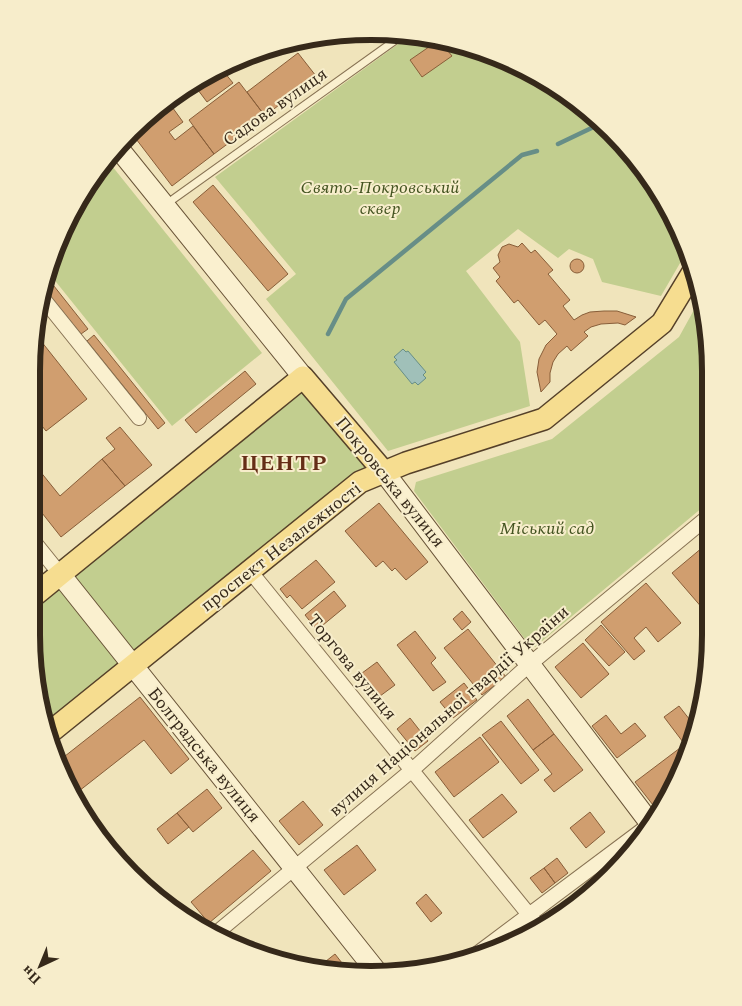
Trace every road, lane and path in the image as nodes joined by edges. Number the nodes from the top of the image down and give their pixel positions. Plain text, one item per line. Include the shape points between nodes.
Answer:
1 (394, 41) edge
2 (122, 153) edge
3 (165, 205) junction
4 (689, 279) edge
5 (47, 303) edge
6 (303, 377) junction
7 (139, 418) dead end
8 (384, 472) junction
9 (702, 522) edge
10 (40, 549) edge
11 (250, 571) junction
12 (60, 574) junction
13 (40, 591) edge
14 (530, 664) junction
15 (132, 666) junction
16 (54, 729) edge
17 (411, 771) junction
18 (646, 819) edge
19 (636, 835) edge
20 (295, 868) junction
21 (528, 914) junction
22 (535, 922) edge
23 (221, 930) edge
24 (490, 944) edge
25 (372, 966) edge

1 - 3 lane, Садова вулиця
2 - 3 main road, Покровська вулиця
3 - 6 main road, Покровська вулиця
4 - 8 main road, проспект Незалежності via 662,323 544,419
5 - 7 street
6 - 8 main road, Покровська вулиця
6 - 12 main road
8 - 11 main road, проспект Незалежності via 360,482
8 - 14 main road, Покровська вулиця
9 - 14 street, вулиця Національної гвардії України
10 - 12 street, Болградська вулиця
11 - 15 main road, проспект Незалежності
11 - 17 street, Торгова вулиця
12 - 13 main road
12 - 15 main road, Болградська вулиця
14 - 17 street, вулиця Національної гвардії України
14 - 18 main road, Покровська вулиця
15 - 16 main road, проспект Незалежності
15 - 20 main road, Болградська вулиця
17 - 20 street, вулиця Національної гвардії України
17 - 21 street, Торгова вулиця
19 - 21 street
20 - 23 street, вулиця Національної гвардії України
20 - 25 main road, Болградська вулиця
21 - 22 street, Торгова вулиця
21 - 24 street

